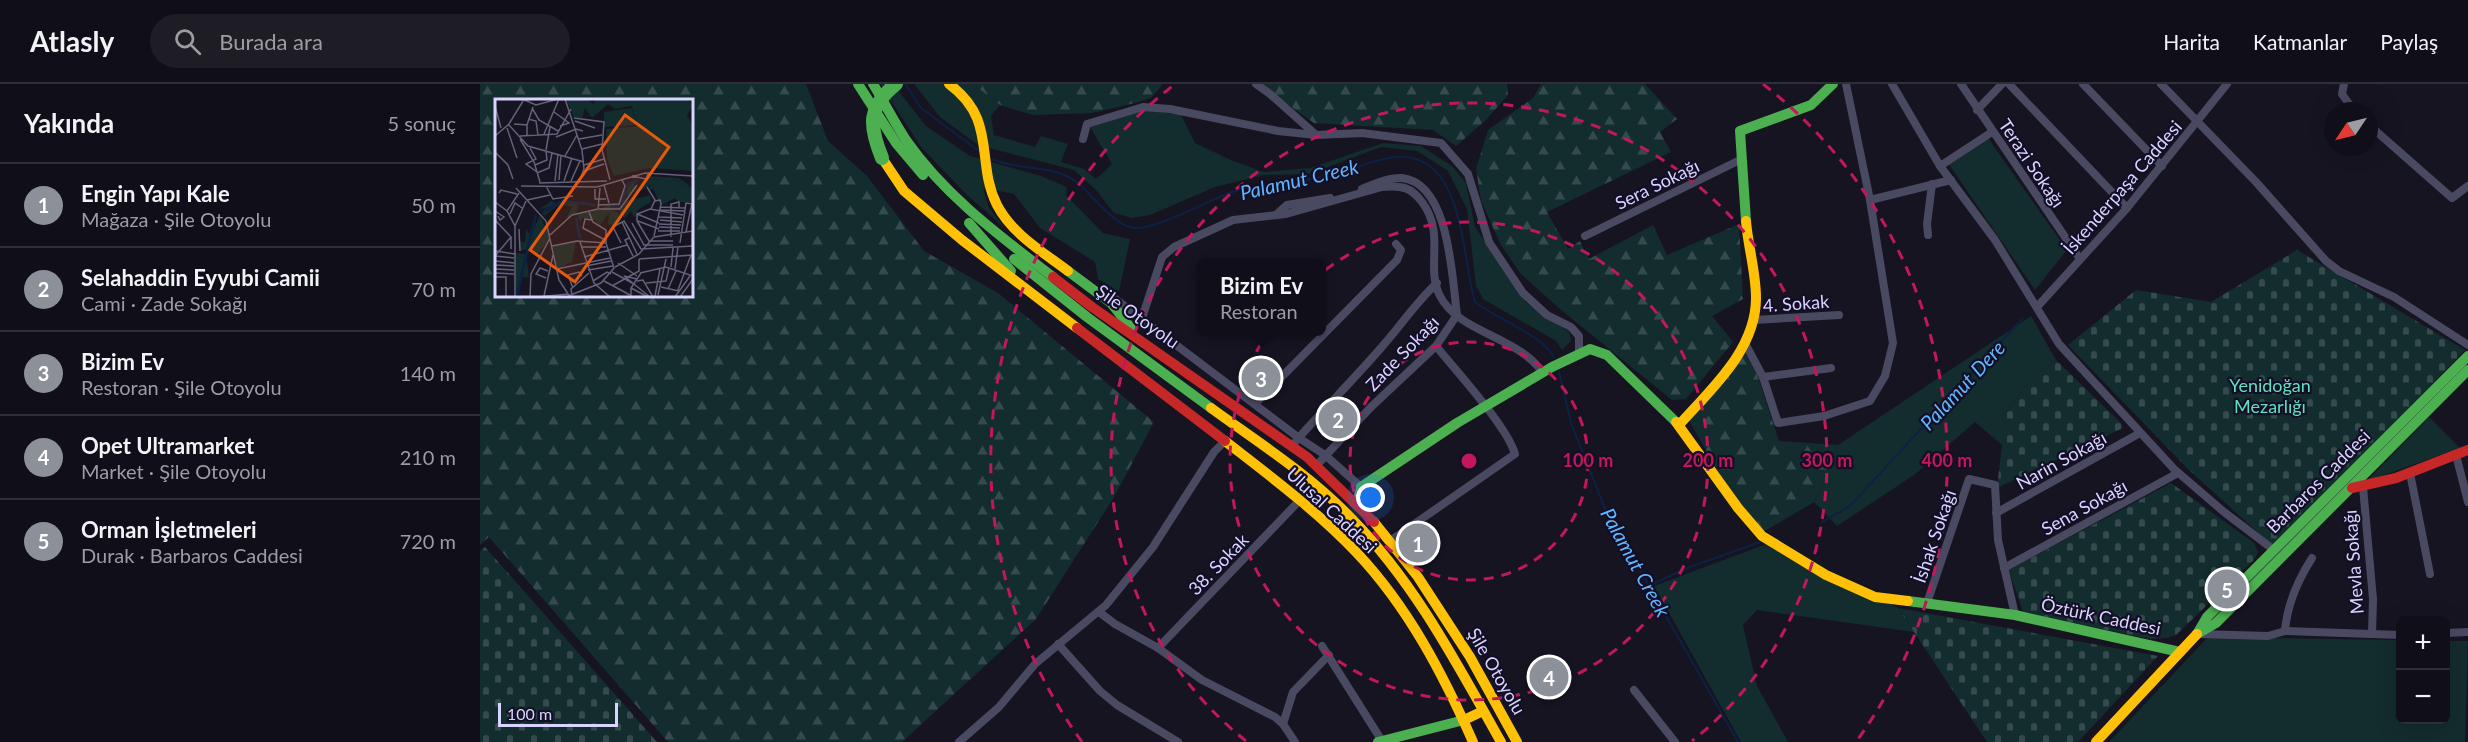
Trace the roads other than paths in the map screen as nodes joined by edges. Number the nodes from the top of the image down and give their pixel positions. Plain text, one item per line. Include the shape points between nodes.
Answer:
1 (858, 84) edge
2 (873, 84) edge
3 (896, 84) edge
4 (950, 84) edge
5 (1256, 84) edge
6 (1833, 84) edge
7 (1846, 84) edge
8 (1892, 84) edge
9 (1961, 84) edge
10 (2002, 84) edge
11 (2008, 84) edge
12 (2082, 84) edge
13 (2161, 84) edge
14 (2226, 84) edge
15 (2344, 84) edge
16 (2348, 102) edge
17 (1977, 110) junction
18 (2198, 123) junction
19 (1992, 132) junction
20 (2378, 133) edge
21 (1316, 135) junction
22 (1083, 139) dead end
23 (1742, 159) junction
24 (1941, 166) junction
25 (2162, 166) junction
26 (1951, 180) junction
27 (1932, 184) junction
28 (2468, 186) edge
29 (1870, 200) junction
30 (2127, 208) junction
31 (1276, 215) junction
32 (969, 223) junction
33 (1928, 235) dead end
34 (1585, 237) dead end
35 (1396, 244) dead end
36 (2080, 259) junction
37 (1437, 283) junction
38 (1105, 291) dead end
39 (1033, 296) junction
40 (2037, 307) junction
41 (1457, 315) junction
42 (1839, 315) dead end
43 (1142, 318) junction
44 (1754, 320) junction
45 (1326, 332) edge
46 (1322, 336) edge
47 (1142, 342) junction
48 (1745, 343) junction
49 (2468, 345) edge
50 (1436, 346) junction
51 (1579, 353) junction
52 (2468, 356) edge
53 (1831, 368) dead end
54 (2468, 370) edge
55 (1214, 372) junction
56 (1543, 373) junction
57 (1763, 377) junction
58 (1196, 379) junction
59 (1256, 403) junction
60 (1484, 406) junction
61 (1678, 425) junction
62 (2140, 433) junction
63 (1225, 441) junction
64 (1295, 442) junction
65 (2462, 453) edge
66 (1321, 460) junction
67 (2178, 473) junction
68 (2410, 473) junction
69 (2353, 485) junction
70 (1361, 487) junction
71 (1299, 501) junction
72 (2468, 502) edge
73 (1358, 505) junction
74 (1996, 513) junction
75 (1390, 540) junction
76 (2277, 555) junction
77 (2312, 558) dead end
78 (2004, 568) junction
79 (2430, 574) dead end
80 (1927, 603) junction
81 (1100, 612) junction
82 (2015, 615) junction
83 (2285, 630) junction
84 (2468, 632) edge
85 (2450, 633) edge
86 (2197, 634) junction
87 (2372, 634) junction
88 (2396, 634) edge
89 (1058, 644) junction
90 (1323, 646) dead end
91 (1158, 648) junction
92 (2180, 652) junction
93 (1329, 655) junction
94 (1634, 690) dead end
95 (1483, 711) junction
96 (1464, 720) junction
97 (1283, 724) junction
98 (959, 742) edge
99 (1178, 742) edge
100 (1295, 742) edge
101 (1380, 742) edge
102 (1473, 742) edge
103 (1501, 742) edge
104 (1517, 742) edge
105 (1676, 742) edge
106 (2096, 742) edge

1 - 32 main road, Şile Otoyolu via 896,143
2 - 47 main road, Şile Otoyolu via 906,140 982,223
3 - 39 main road, bridge via 880,98 872,119 872,134 886,167 904,191 929,213
4 - 47 main road via 966,97 976,114 996,204 1016,231 1111,303
5 - 21 street
6 - 23 main road via 1810,105 1740,131
7 - 29 street
8 - 24 street
9 - 17 street, Terazi Sokağı
10 - 17 street
11 - 30 street
12 - 25 street
13 - 18 street
14 - 18 street, İskenderpaşa Caddesi
15 - 16 street via 2342,94
17 - 19 street, Terazi Sokağı
18 - 25 street, İskenderpaşa Caddesi
18 - 49 street via 2339,272 2394,297
19 - 24 street
19 - 36 street, Terazi Sokağı
20 - 28 street via 2452,198
21 - 22 street via 1143,107 1087,124
21 - 51 street via 1362,133 1441,143 1468,174 1489,242 1503,265 1523,293 1579,336
23 - 34 street, Sera Sokağı
23 - 44 main road via 1755,293
24 - 26 street
25 - 30 street, İskenderpaşa Caddesi
26 - 27 street
26 - 40 street
27 - 29 street
27 - 33 street
29 - 57 street via 1893,343 1885,376 1875,393 1870,401 1824,416 1778,423
30 - 36 street, İskenderpaşa Caddesi
31 - 37 street via 1382,187 1408,188 1425,206 1435,230
31 - 41 street, Zade Sokağı via 1287,205 1325,200 1401,178 1412,181 1428,193 1442,218
31 - 43 street via 1233,220 1174,247 1162,257
32 - 39 main road
32 - 95 main road, Şile Otoyolu via 1074,308 1334,501 1368,536 1434,626
35 - 45 street via 1401,250 1397,260
36 - 40 street, İskenderpaşa Caddesi
37 - 41 street via 1439,294
37 - 64 street
38 - 43 street
39 - 63 main road, Ulusal Caddesi
40 - 62 street via 2059,344
41 - 50 street, Zade Sokağı
41 - 56 street via 1510,343
42 - 44 street, 4. Sokak
43 - 55 street
44 - 48 main road
46 - 59 street
47 - 58 main road, Şile Otoyolu
48 - 57 street
48 - 61 main road
50 - 60 street
50 - 66 street, Zade Sokağı
51 - 56 main road
51 - 61 main road, Öztürk Caddesi via 1590,349 1607,356
52 - 69 main road, Barbaros Caddesi
53 - 57 street
54 - 69 main road, Barbaros Caddesi
55 - 58 street
55 - 59 street
56 - 60 main road
58 - 64 main road, Şile Otoyolu
59 - 64 street
60 - 70 main road
60 - 75 street via 1515,454
61 - 80 main road, Öztürk Caddesi via 1762,536 1826,575 1875,597
62 - 67 street
62 - 74 street, Narin Sokağı
63 - 71 main road, Ulusal Caddesi
63 - 81 street via 1203,468 1153,547
64 - 66 main road, Şile Otoyolu
65 - 68 main road
65 - 72 street
66 - 70 street
66 - 73 main road, Şile Otoyolu
67 - 76 street
67 - 78 street, Sena Sokağı
68 - 69 main road
68 - 79 street
69 - 76 main road, Barbaros Caddesi
69 - 87 street, Mevla Sokağı via 2373,599
70 - 73 main road
71 - 91 street, 38. Sokak
71 - 96 main road, Ulusal Caddesi via 1358,554 1388,591 1441,673
73 - 75 main road, Şile Otoyolu
74 - 78 street
74 - 80 street, İshak Sokağı via 1995,485 1969,479
75 - 104 main road, Şile Otoyolu via 1470,657
76 - 86 main road, Barbaros Caddesi via 2207,617
77 - 83 street via 2286,614
78 - 82 street
80 - 82 main road, Öztürk Caddesi
81 - 89 street
81 - 91 street
82 - 92 main road, Öztürk Caddesi
83 - 86 street via 2268,636
83 - 87 street
84 - 85 street
86 - 92 main road, Barbaros Caddesi
87 - 88 street
89 - 98 street via 999,707
89 - 99 street via 1117,705
90 - 93 street
91 - 97 street via 1202,680
92 - 106 main road, Barbaros Caddesi
93 - 97 street via 1293,692
93 - 101 street
94 - 105 street
95 - 96 main road
95 - 103 main road, Şile Otoyolu
96 - 101 main road
96 - 102 main road, Ulusal Caddesi
97 - 100 street

